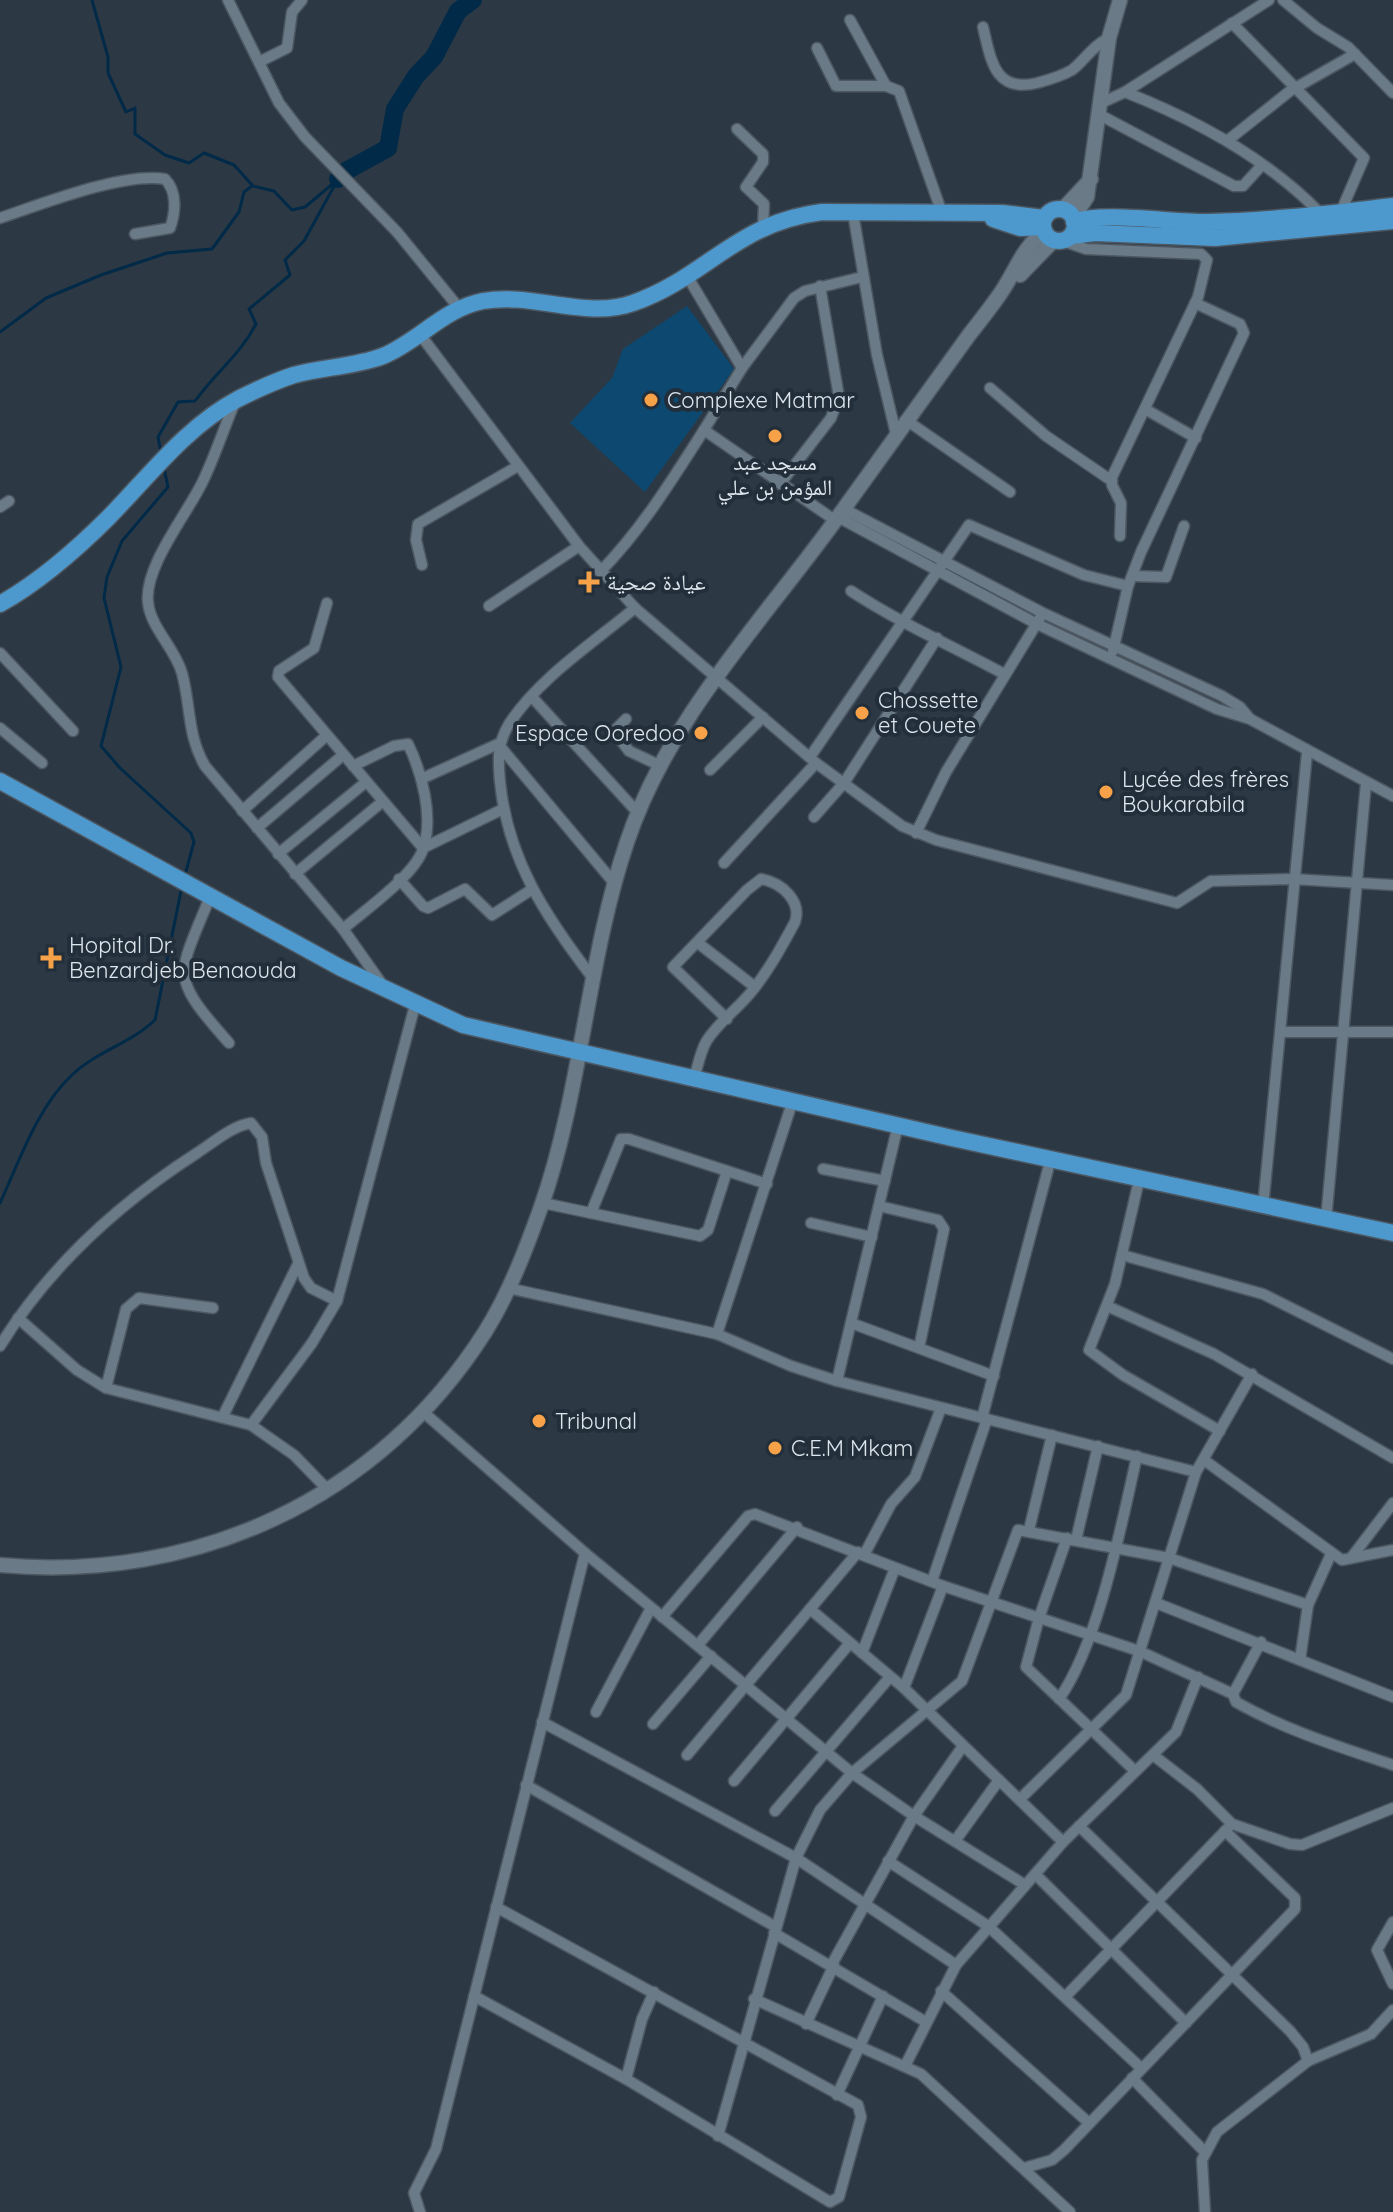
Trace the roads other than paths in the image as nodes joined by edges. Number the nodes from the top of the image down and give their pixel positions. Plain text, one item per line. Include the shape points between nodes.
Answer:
1 (228, 0) edge
2 (302, 0) edge
3 (1120, 0) edge
4 (1269, 0) edge
5 (1283, 0) edge
6 (850, 20) dead end
7 (1232, 23) junction
8 (983, 27) dead end
9 (1109, 38) junction
10 (817, 48) dead end
11 (1355, 54) junction
12 (259, 62) junction
13 (886, 86) junction
14 (1295, 89) junction
15 (1125, 92) junction
16 (1393, 93) edge
17 (1100, 109) junction
18 (737, 129) dead end
19 (1227, 141) junction
20 (1262, 165) junction
21 (1393, 206) edge
22 (853, 213) junction
23 (942, 213) junction
24 (1333, 217) junction
25 (0, 218) edge
26 (1393, 221) edge
27 (763, 226) junction
28 (1058, 227) junction
29 (135, 234) dead end
30 (686, 274) junction
31 (862, 277) junction
32 (820, 286) junction
33 (1195, 303) junction
34 (459, 308) junction
35 (419, 333) junction
36 (742, 368) junction
37 (990, 388) dead end
38 (235, 400) junction
39 (1145, 409) junction
40 (906, 420) junction
41 (704, 430) junction
42 (896, 434) junction
43 (1196, 438) junction
44 (518, 466) junction
45 (1112, 481) junction
46 (780, 484) junction
47 (1010, 492) dead end
48 (839, 515) junction
49 (1184, 526) dead end
50 (1120, 536) dead end
51 (579, 546) junction
52 (422, 565) dead end
53 (940, 566) junction
54 (600, 572) junction
55 (1130, 581) junction
56 (851, 591) dead end
57 (327, 603) dead end
58 (0, 604) edge
59 (489, 606) dead end
60 (635, 608) junction
61 (1043, 613) junction
62 (902, 624) junction
63 (1037, 624) junction
64 (937, 638) junction
65 (1115, 648) junction
66 (0, 653) edge
67 (1109, 659) junction
68 (1004, 674) junction
69 (716, 679) junction
70 (532, 697) junction
71 (763, 717) junction
72 (626, 719) dead end
73 (1250, 719) junction
74 (0, 728) edge
75 (73, 731) dead end
76 (326, 736) junction
77 (498, 744) junction
78 (1307, 753) junction
79 (343, 755) junction
80 (813, 760) junction
81 (42, 763) dead end
82 (353, 766) junction
83 (661, 766) junction
84 (710, 770) dead end
85 (421, 779) junction
86 (0, 781) edge
87 (366, 782) junction
88 (844, 783) junction
89 (1366, 783) junction
90 (1393, 796) edge
91 (382, 802) junction
92 (503, 809) junction
93 (242, 811) junction
94 (639, 814) junction
95 (814, 817) dead end
96 (257, 828) junction
97 (916, 833) junction
98 (423, 848) junction
99 (278, 854) junction
100 (724, 863) dead end
101 (295, 874) junction
102 (399, 879) junction
103 (1292, 879) junction
104 (1356, 881) junction
105 (1391, 882) edge
106 (615, 884) junction
107 (531, 890) junction
108 (204, 893) junction
109 (343, 929) junction
110 (698, 943) junction
111 (592, 977) junction
112 (755, 987) junction
113 (386, 991) junction
114 (415, 1005) junction
115 (727, 1019) junction
116 (1280, 1032) junction
117 (1393, 1032) edge
118 (1343, 1033) junction
119 (229, 1043) dead end
120 (579, 1052) junction
121 (694, 1078) junction
122 (793, 1100) junction
123 (898, 1125) junction
124 (1051, 1158) junction
125 (823, 1169) dead end
126 (727, 1171) junction
127 (1140, 1176) junction
128 (885, 1181) junction
129 (767, 1184) junction
130 (543, 1203) junction
131 (879, 1206) junction
132 (1263, 1207) junction
133 (591, 1213) junction
134 (1326, 1220) junction
135 (811, 1223) dead end
136 (1393, 1233) edge
137 (872, 1237) junction
138 (1122, 1255) junction
139 (298, 1264) junction
140 (508, 1288) junction
141 (337, 1301) junction
142 (1107, 1306) junction
143 (213, 1308) dead end
144 (18, 1318) junction
145 (851, 1323) junction
146 (717, 1334) junction
147 (0, 1346) edge
148 (919, 1348) junction
149 (1393, 1359) edge
150 (1252, 1374) junction
151 (994, 1376) junction
152 (837, 1381) junction
153 (106, 1388) junction
154 (941, 1408) junction
155 (422, 1411) junction
156 (223, 1416) junction
157 (984, 1418) junction
158 (251, 1425) junction
159 (1220, 1431) junction
160 (1052, 1435) junction
161 (1098, 1446) junction
162 (1137, 1456) junction
163 (1393, 1458) edge
164 (1204, 1460) junction
165 (1196, 1472) junction
166 (328, 1490) junction
167 (1392, 1504) edge
168 (797, 1527) junction
169 (1029, 1530) junction
170 (1072, 1539) junction
171 (1116, 1547) junction
172 (1393, 1550) edge
173 (585, 1553) junction
174 (861, 1554) junction
175 (1331, 1554) junction
176 (1169, 1558) junction
177 (1351, 1558) junction
178 (0, 1565) edge
179 (895, 1568) junction
180 (932, 1581) junction
181 (943, 1586) junction
182 (989, 1601) junction
183 (1156, 1603) junction
184 (1308, 1605) junction
185 (651, 1608) junction
186 (810, 1609) junction
187 (662, 1617) junction
188 (1039, 1618) junction
189 (1088, 1634) junction
190 (1261, 1642) junction
191 (850, 1643) junction
192 (698, 1645) junction
193 (1139, 1651) junction
194 (862, 1653) junction
195 (711, 1656) junction
196 (1300, 1660) junction
197 (890, 1677) junction
198 (1198, 1677) junction
199 (747, 1685) junction
200 (904, 1688) junction
201 (1233, 1694) junction
202 (1393, 1697) edge
203 (1059, 1699) junction
204 (928, 1711) junction
205 (596, 1712) dead end
206 (785, 1717) junction
207 (542, 1722) junction
208 (653, 1724) dead end
209 (1091, 1730) junction
210 (963, 1746) junction
211 (826, 1751) junction
212 (687, 1755) dead end
213 (1153, 1755) junction
214 (1393, 1765) edge
215 (1135, 1771) junction
216 (852, 1773) junction
217 (999, 1780) junction
218 (734, 1781) dead end
219 (526, 1785) junction
220 (1020, 1799) junction
221 (1393, 1808) edge
222 (775, 1811) dead end
223 (914, 1816) junction
224 (1079, 1826) junction
225 (1228, 1828) junction
226 (955, 1841) junction
227 (1063, 1842) junction
228 (796, 1858) junction
229 (1048, 1860) junction
230 (888, 1861) junction
231 (1035, 1874) junction
232 (1025, 1885) junction
233 (1051, 1887) junction
234 (864, 1901) junction
235 (1158, 1902) junction
236 (496, 1907) junction
237 (1393, 1922) edge
238 (988, 1926) junction
239 (775, 1930) junction
240 (1112, 1948) junction
241 (833, 1964) junction
242 (956, 1965) junction
243 (1232, 1976) junction
244 (1393, 1984) edge
245 (941, 1991) junction
246 (654, 1992) junction
247 (474, 1996) junction
248 (883, 1996) junction
249 (1065, 1997) junction
250 (754, 1999) junction
251 (1393, 2010) edge
252 (926, 2022) junction
253 (1186, 2023) junction
254 (806, 2024) junction
255 (741, 2044) junction
256 (859, 2049) junction
257 (1308, 2061) junction
258 (906, 2064) junction
259 (1141, 2068) junction
260 (1132, 2078) junction
261 (626, 2079) junction
262 (837, 2095) junction
263 (1089, 2123) junction
264 (718, 2136) junction
265 (1204, 2151) junction
266 (1024, 2168) junction
267 (420, 2212) edge
268 (1070, 2212) edge
269 (1205, 2212) edge

1 - 12 street
2 - 12 street via 292,12 287,48
3 - 9 main road
4 - 7 street
5 - 11 street
6 - 13 street
7 - 14 street
7 - 15 street
8 - 9 street via 999,72 1016,87 1070,71 1093,45
9 - 17 main road
10 - 13 street via 833,85
11 - 14 street
11 - 16 street
12 - 34 street via 279,103 305,137 397,232
13 - 23 street via 896,88 906,104
14 - 19 street
14 - 24 street via 1365,159
15 - 17 street
15 - 19 street
17 - 20 street via 1234,186 1243,186
17 - 28 main road via 1087,197
18 - 27 street via 763,154 746,187 764,204
19 - 20 street
20 - 24 street
21 - 24 main road
22 - 23 main road
22 - 27 main road via 793,216
22 - 31 street
23 - 28 main road via 976,215 1020,228
24 - 26 main road
24 - 28 main road via 1095,233
25 - 29 street via 82,192 165,179 173,190 170,228
27 - 30 main road
28 - 33 street via 1086,249 1203,255 1207,260
28 - 40 main road via 1035,238 1005,288
30 - 34 main road via 614,309 524,299
30 - 36 street
31 - 32 street
31 - 42 street
32 - 36 street via 794,298
32 - 46 street via 839,397 823,429
33 - 39 street
33 - 43 street via 1244,328
34 - 35 main road
35 - 38 main road via 382,356 294,375
35 - 44 street
36 - 41 street
37 - 45 street via 1046,436
38 - 58 main road via 159,463 59,563
38 - 93 street via 203,481 151,581 148,602 182,675 195,749
39 - 43 street
39 - 45 street
40 - 42 main road
40 - 47 street
41 - 46 street
41 - 54 street via 655,507
42 - 48 main road
43 - 55 street
44 - 51 street
44 - 52 street via 418,524
45 - 50 street via 1121,503
46 - 48 street
48 - 53 street
48 - 69 main road
49 - 55 street via 1166,577
51 - 54 street
51 - 59 street
53 - 55 street via 964,529 975,525 1084,575
53 - 61 street
53 - 62 street
53 - 63 street
54 - 60 street
55 - 65 street
56 - 62 street
57 - 76 street via 314,648 279,671 278,677
60 - 69 street
60 - 70 street
61 - 63 street
61 - 65 street
62 - 64 street
62 - 80 street
63 - 67 street
63 - 68 street
64 - 68 street
64 - 88 street
65 - 67 street
65 - 73 street via 1222,696
66 - 75 street
67 - 73 street
68 - 97 street
69 - 71 street
69 - 83 main road
70 - 77 street
70 - 94 street
71 - 80 street
71 - 84 street
72 - 83 street via 614,731 629,751
73 - 78 street
74 - 81 street
76 - 79 street
76 - 93 street
77 - 85 street
77 - 92 street
77 - 106 street
78 - 89 street
78 - 103 street
79 - 82 street
79 - 96 street
80 - 88 street
80 - 100 street
82 - 85 street via 403,742
82 - 87 street
83 - 94 main road
85 - 98 street
86 - 108 main road
87 - 91 street
87 - 99 street
88 - 95 street
88 - 97 street
89 - 90 street
89 - 104 street
91 - 98 street
91 - 101 street
92 - 98 street
92 - 107 street
93 - 96 street
94 - 106 main road
96 - 99 street
97 - 103 street via 1177,903 1211,881
98 - 102 street
99 - 101 street
101 - 109 street
102 - 107 street via 428,908 465,889 492,915
102 - 109 street
103 - 104 street
103 - 116 street
104 - 105 street
104 - 118 street
106 - 111 main road
107 - 111 street
108 - 113 main road
108 - 119 street via 183,972 192,1001
109 - 113 street
110 - 112 street
110 - 112 street via 756,882 769,881 782,890 795,901 798,912
110 - 115 street via 680,958 675,972
111 - 120 main road
112 - 115 street
113 - 114 main road
114 - 120 main road via 463,1025
114 - 141 street
115 - 121 street via 707,1041
116 - 118 street
116 - 132 street
117 - 118 street
118 - 134 street
120 - 121 main road
120 - 130 main road
121 - 122 main road
122 - 123 main road
122 - 129 street
123 - 124 main road
123 - 128 street
124 - 127 main road
124 - 151 street
125 - 128 street
126 - 129 street
126 - 133 street via 708,1230 700,1236
126 - 133 street via 621,1139
127 - 132 main road
127 - 138 street
128 - 131 street
129 - 146 street
130 - 133 street
130 - 140 main road
131 - 137 street
131 - 148 street via 938,1220 944,1229
132 - 134 main road
134 - 136 main road
135 - 137 street
137 - 145 street
138 - 142 street
138 - 149 street via 1263,1294
139 - 141 street via 311,1288
139 - 144 street via 262,1137 251,1123 243,1124 143,1188 86,1236
139 - 156 street
140 - 146 street
140 - 155 main road via 485,1331
141 - 158 street
142 - 150 street
142 - 159 street via 1090,1346 1094,1357
143 - 153 street via 132,1301
144 - 147 street
144 - 153 street
145 - 148 street
145 - 152 street
146 - 152 street
148 - 151 street
150 - 159 street
150 - 163 street
151 - 157 street
152 - 154 street
153 - 156 street
154 - 157 street
154 - 174 street via 915,1477 891,1504
155 - 166 main road
155 - 173 street
156 - 158 street
157 - 160 street
157 - 180 street
158 - 166 street via 294,1455
159 - 164 street
160 - 161 street
160 - 169 street
161 - 162 street
161 - 170 street
162 - 165 street
162 - 171 street
164 - 165 street
164 - 175 street
165 - 176 street
166 - 178 main road via 240,1533 155,1560 38,1569
167 - 177 street
168 - 174 street
168 - 187 street via 748,1516
168 - 192 street
169 - 170 street
169 - 182 street via 1017,1533
170 - 171 street
170 - 188 street
171 - 176 street
171 - 189 street
172 - 177 street
173 - 185 street
173 - 207 street
174 - 179 street
174 - 186 street
175 - 177 street
175 - 184 street
176 - 183 street
176 - 184 street
179 - 180 street
179 - 194 street
180 - 181 street
181 - 182 street
181 - 200 street
182 - 188 street
182 - 204 street via 962,1681
183 - 190 street
183 - 193 street
184 - 196 street
185 - 187 street
185 - 205 street
186 - 191 street
186 - 199 street
187 - 192 street
188 - 189 street
188 - 203 street via 1026,1667
189 - 193 street
189 - 203 street via 1078,1668
190 - 196 street
190 - 201 street
191 - 194 street
191 - 206 street
192 - 195 street
193 - 198 street
193 - 209 street via 1126,1695
194 - 197 street
195 - 199 street
195 - 208 street
196 - 202 street
197 - 200 street
197 - 211 street
198 - 201 street
198 - 213 street via 1176,1732
199 - 206 street
199 - 212 street
200 - 204 street
201 - 214 street via 1253,1712
203 - 209 street
204 - 210 street
204 - 216 street
206 - 211 street
206 - 218 street
207 - 219 street
207 - 228 street
209 - 215 street
209 - 220 street
210 - 217 street
210 - 223 street
211 - 216 street
211 - 222 street
213 - 215 street
213 - 225 street via 1197,1789
215 - 224 street
216 - 223 street
216 - 228 street via 820,1810
217 - 220 street
217 - 226 street
219 - 236 street
219 - 239 street
220 - 227 street
221 - 225 street via 1302,1845
223 - 226 street
223 - 230 street
224 - 227 street
224 - 235 street
225 - 235 street
225 - 243 street via 1298,1904
226 - 232 street
227 - 229 street
228 - 234 street
228 - 239 street
229 - 231 street
229 - 233 street
230 - 234 street
230 - 238 street
231 - 232 street
231 - 233 street
232 - 238 street
233 - 240 street
234 - 241 street
234 - 242 street
235 - 240 street
235 - 243 street
236 - 246 street
236 - 247 street
237 - 244 street via 1377,1950
238 - 242 street
238 - 249 street
239 - 241 street
239 - 250 street
240 - 249 street
240 - 253 street
241 - 248 street
241 - 254 street
242 - 245 street
243 - 253 street
243 - 257 street via 1298,2039
245 - 252 street
245 - 263 street
246 - 255 street
246 - 261 street
247 - 261 street
247 - 267 street via 436,2149 414,2193
248 - 252 street
248 - 256 street
249 - 259 street
250 - 254 street
250 - 255 street
251 - 257 street via 1360,2042
252 - 258 street
253 - 259 street
254 - 256 street
255 - 262 street
255 - 264 street
256 - 258 street
256 - 262 street
257 - 265 street via 1234,2116
258 - 266 street
259 - 260 street
260 - 263 street
260 - 265 street
261 - 264 street
262 - 264 street via 862,2110 836,2202
263 - 266 street via 1052,2160
265 - 269 street
266 - 268 street

